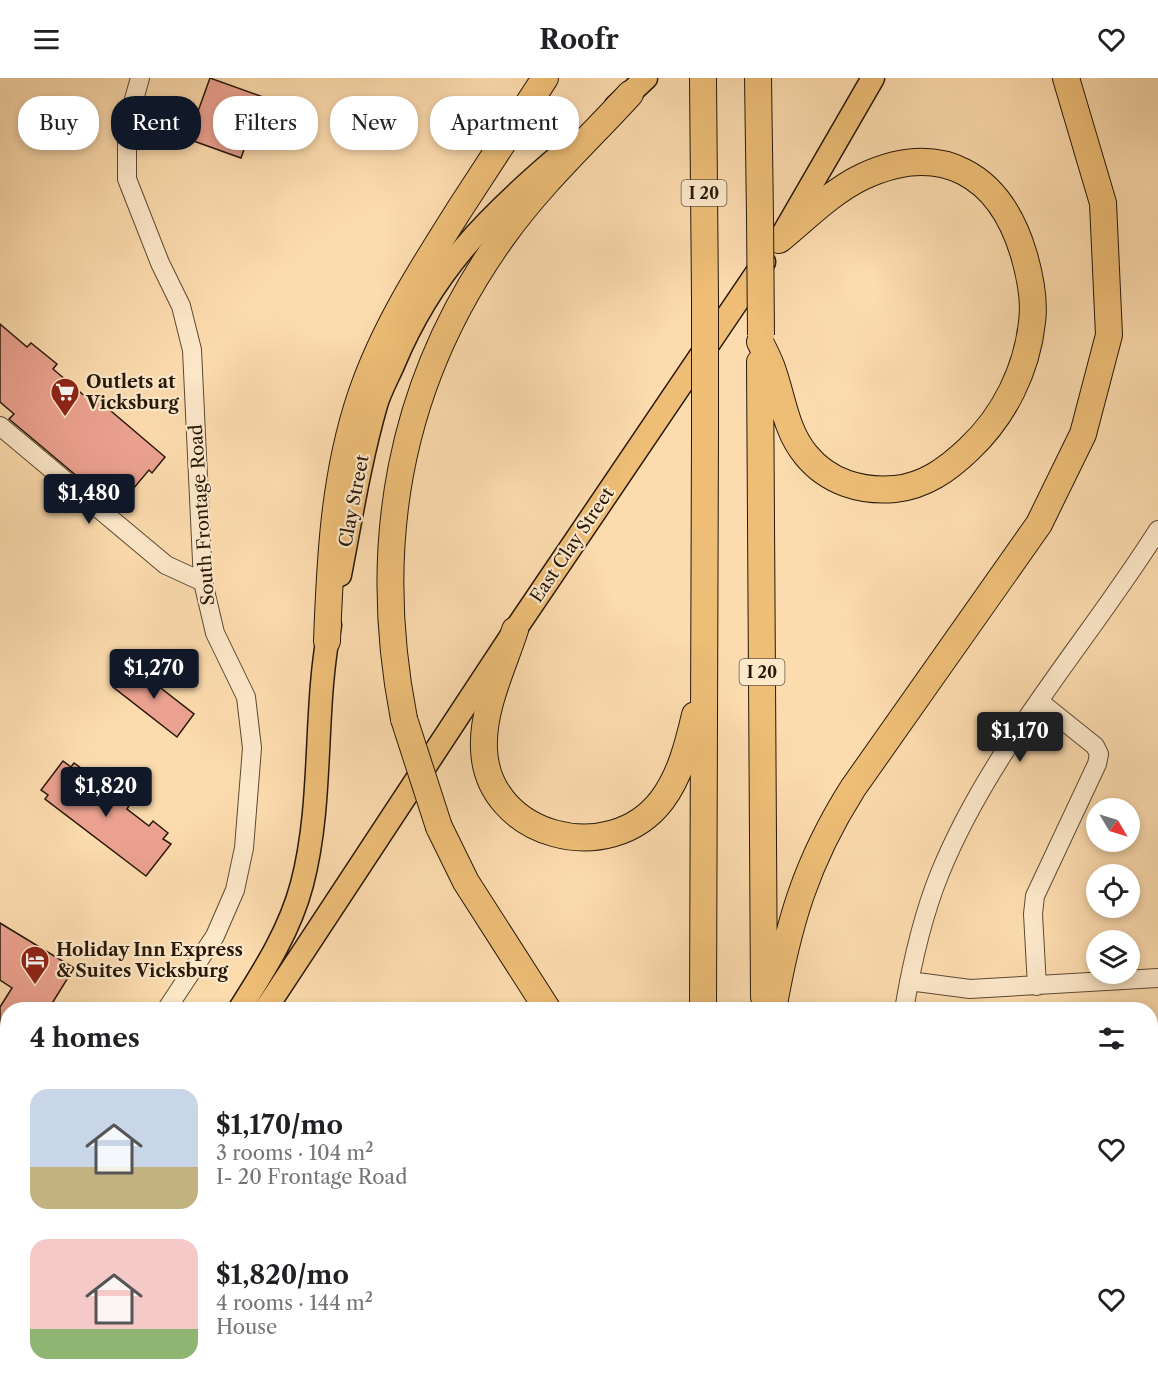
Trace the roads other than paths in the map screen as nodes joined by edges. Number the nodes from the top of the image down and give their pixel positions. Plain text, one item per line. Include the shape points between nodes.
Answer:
1 (140, 78) edge
2 (546, 78) edge
3 (758, 78) edge
4 (873, 78) edge
5 (1066, 78) edge
6 (703, 83) edge
7 (638, 86) edge
8 (779, 240) junction
9 (760, 339) junction
10 (0, 426) edge
11 (1158, 530) edge
12 (203, 582) junction
13 (515, 630) junction
14 (327, 641) junction
15 (704, 674) junction
16 (1040, 702) junction
17 (1158, 978) edge
18 (909, 981) junction
19 (1038, 986) junction
20 (171, 1002) edge
21 (244, 1002) edge
22 (271, 1002) edge
23 (543, 1002) edge
24 (704, 1002) edge
25 (764, 1002) edge
26 (775, 1002) edge
27 (905, 1002) edge

1 - 12 street, South Frontage Road via 127,124 128,179 181,306 192,350
2 - 14 highway via 410,289 362,395 336,501
3 - 9 highway, I 20, bridge
4 - 8 main road, East Clay Street
5 - 26 highway via 1103,203 1109,335 1083,434 1039,524 827,829 790,925
6 - 15 highway, I 20, bridge
7 - 14 main road, Clay Street via 486,221 426,299 377,403 352,502
7 - 23 highway, bridge via 528,204 474,280 434,362 414,417 391,533 391,630 404,719 439,827 466,882
8 - 9 highway via 832,196 888,167 916,161 959,169 987,188 1012,219 1028,267 1033,320 1028,346 1007,402 975,444 937,475 918,484 882,490 842,482 806,455 786,418
8 - 13 main road, East Clay Street
9 - 25 highway, I 20
10 - 12 street via 166,565
11 - 16 street
12 - 20 street, South Frontage Road via 215,633 249,709 249,801 240,872 228,908
13 - 15 highway via 484,730 486,765 507,803 523,818 562,837 580,840 622,831 662,801 689,743
13 - 22 main road, East Clay Street
14 - 21 main road, Clay Street via 315,793 303,881 284,935
15 - 24 highway, I 20
16 - 18 street via 962,827 929,902
16 - 19 street via 1095,746 1099,754 1035,896
17 - 19 street
18 - 19 street via 970,989
18 - 27 street

